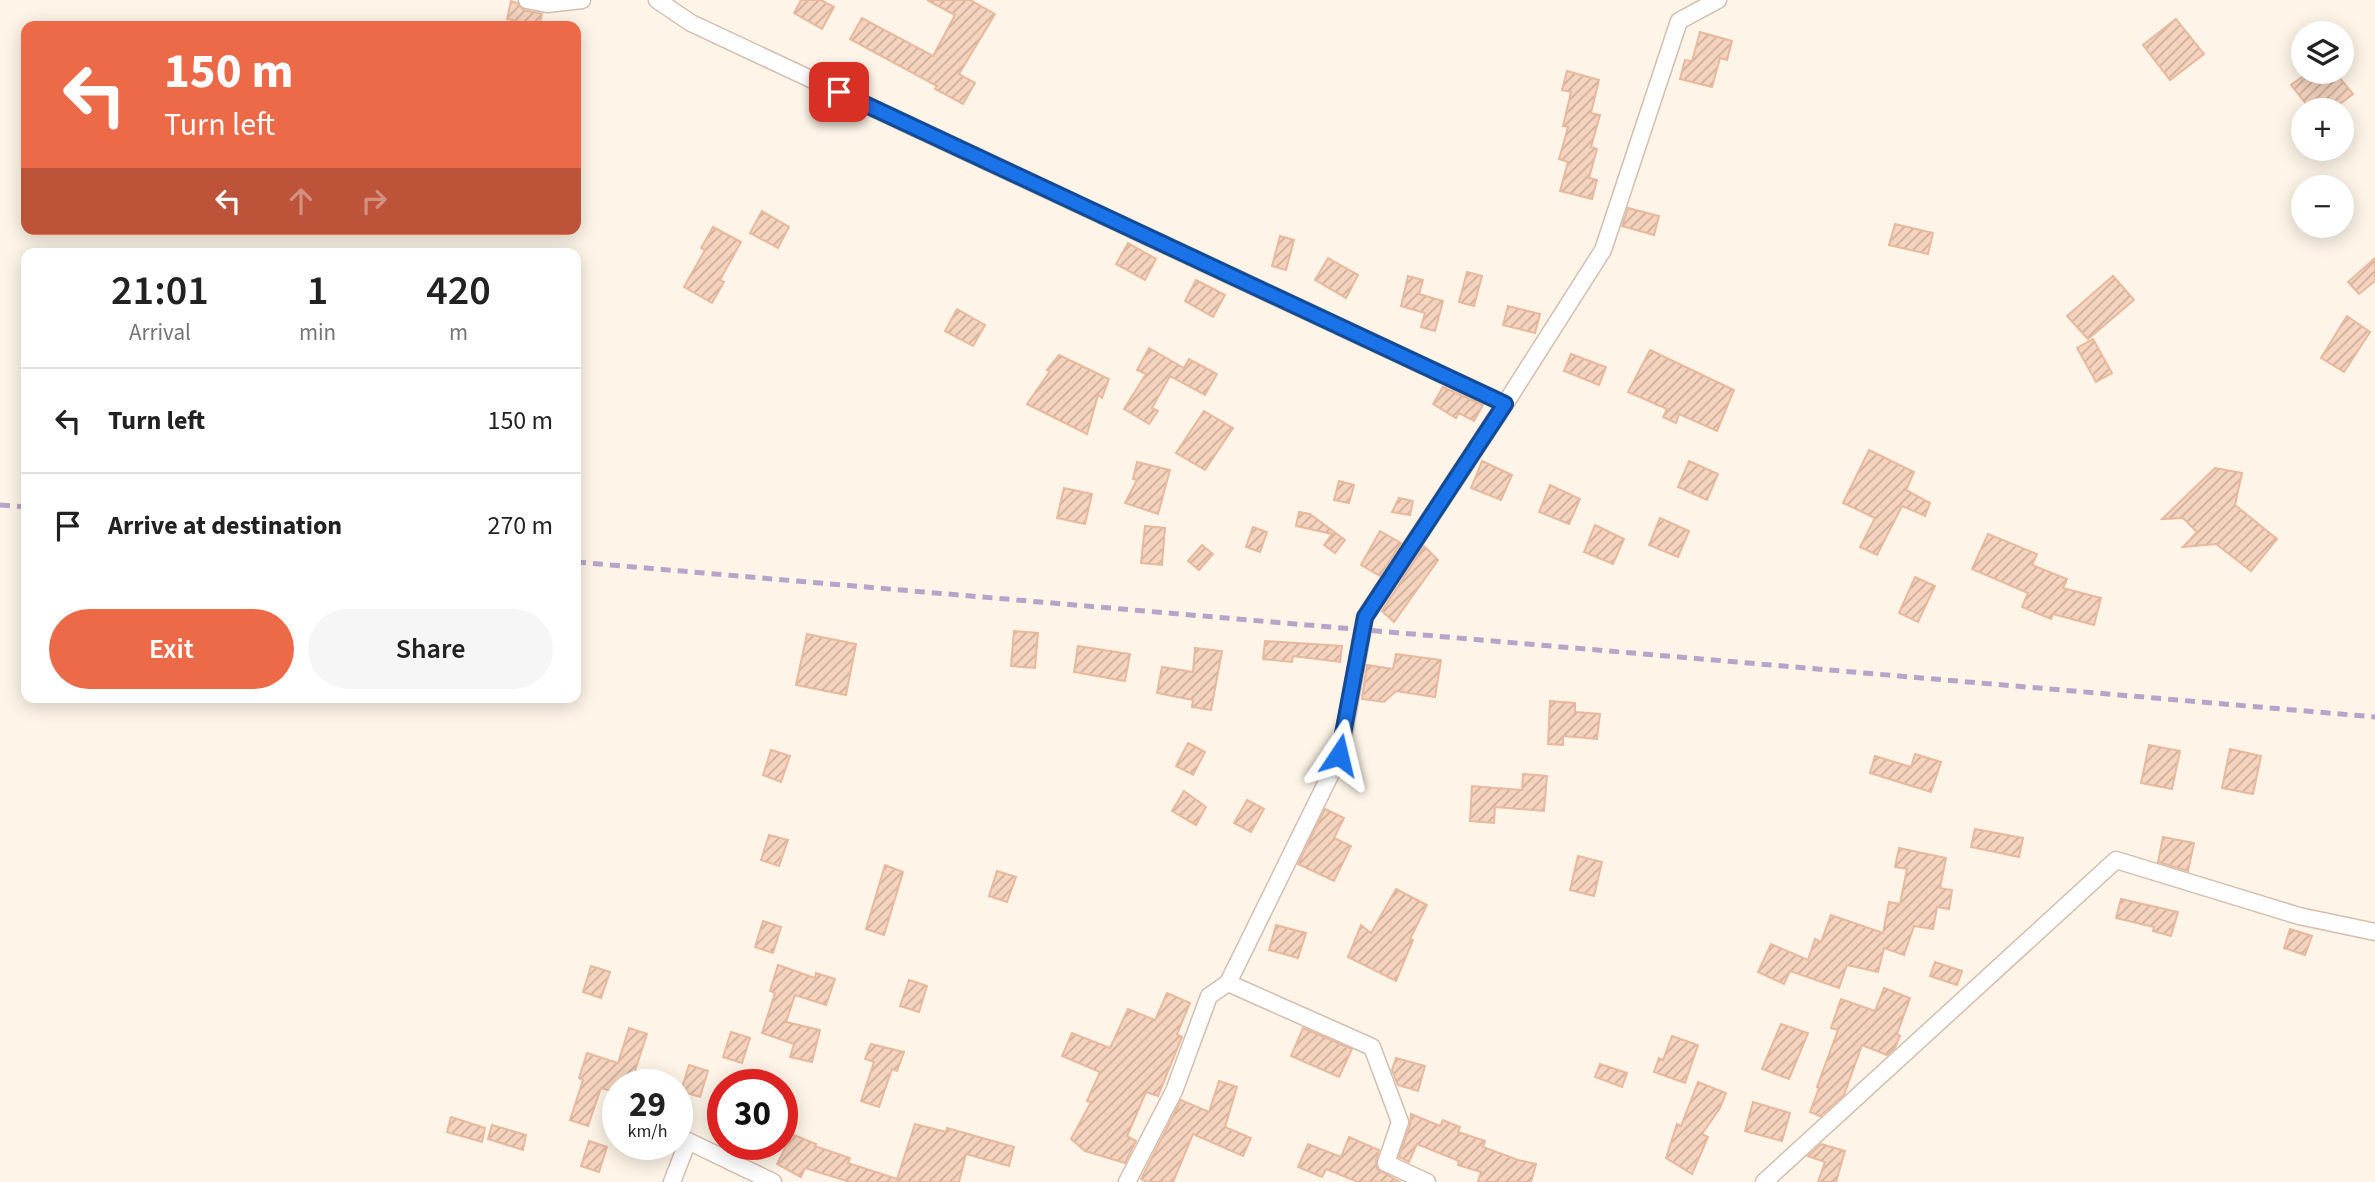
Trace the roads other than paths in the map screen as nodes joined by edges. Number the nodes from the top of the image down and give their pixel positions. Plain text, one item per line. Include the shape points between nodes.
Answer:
1 (527, 0) edge
2 (582, 0) edge
3 (657, 0) edge
4 (1718, 0) edge
5 (1505, 404) junction
6 (2375, 932) edge
7 (1228, 984) junction
8 (672, 1182) edge
9 (773, 1182) edge
10 (1127, 1182) edge
11 (1427, 1182) edge
12 (1764, 1182) edge

1 - 2 street via 547,4
3 - 5 street via 691,23
4 - 5 street via 1679,21 1603,250
5 - 7 street via 1365,617 1339,755
6 - 12 street via 2299,916 2116,860
7 - 10 street via 1209,996 1174,1091
7 - 11 street via 1372,1046 1400,1122 1386,1163
8 - 9 street via 688,1141

